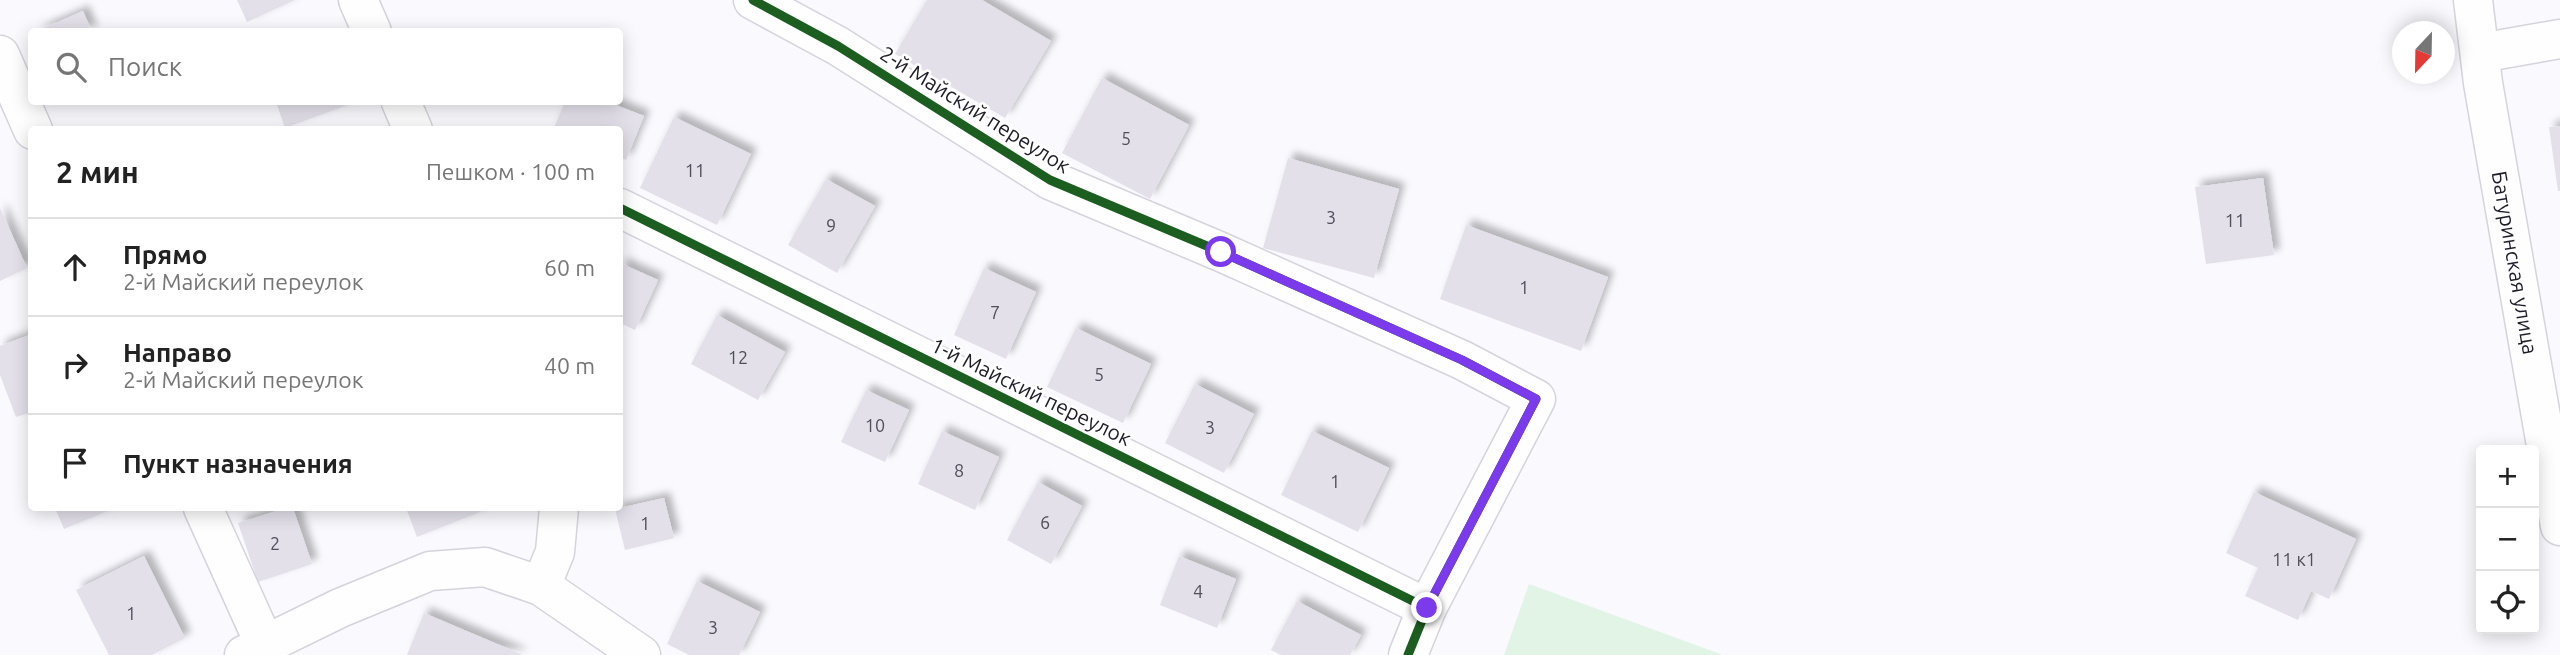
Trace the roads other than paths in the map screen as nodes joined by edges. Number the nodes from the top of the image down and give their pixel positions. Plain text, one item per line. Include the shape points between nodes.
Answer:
1 (358, 0) edge
2 (753, 0) edge
3 (2473, 0) edge
4 (370, 28) edge
5 (2560, 40) edge
6 (2480, 53) junction
7 (0, 55) edge
8 (402, 105) edge
9 (31, 126) edge
10 (411, 126) edge
11 (623, 209) edge
12 (204, 511) edge
13 (559, 511) edge
14 (2560, 526) edge
15 (541, 586) junction
16 (1427, 608) junction
17 (254, 650) edge
18 (641, 655) edge
19 (1408, 655) edge

1 - 4 street
2 - 16 street, 2-й Майский переулок via 838,46 1050,180 1462,360 1536,399
3 - 6 street, Батуринская улица
5 - 6 street
6 - 14 street, Батуринская улица
7 - 9 street
8 - 10 street
11 - 16 street, 1-й Майский переулок
12 - 17 street
13 - 15 street via 555,552
15 - 17 street via 485,567 430,571
15 - 18 street
16 - 19 street, 2-й Майский переулок

